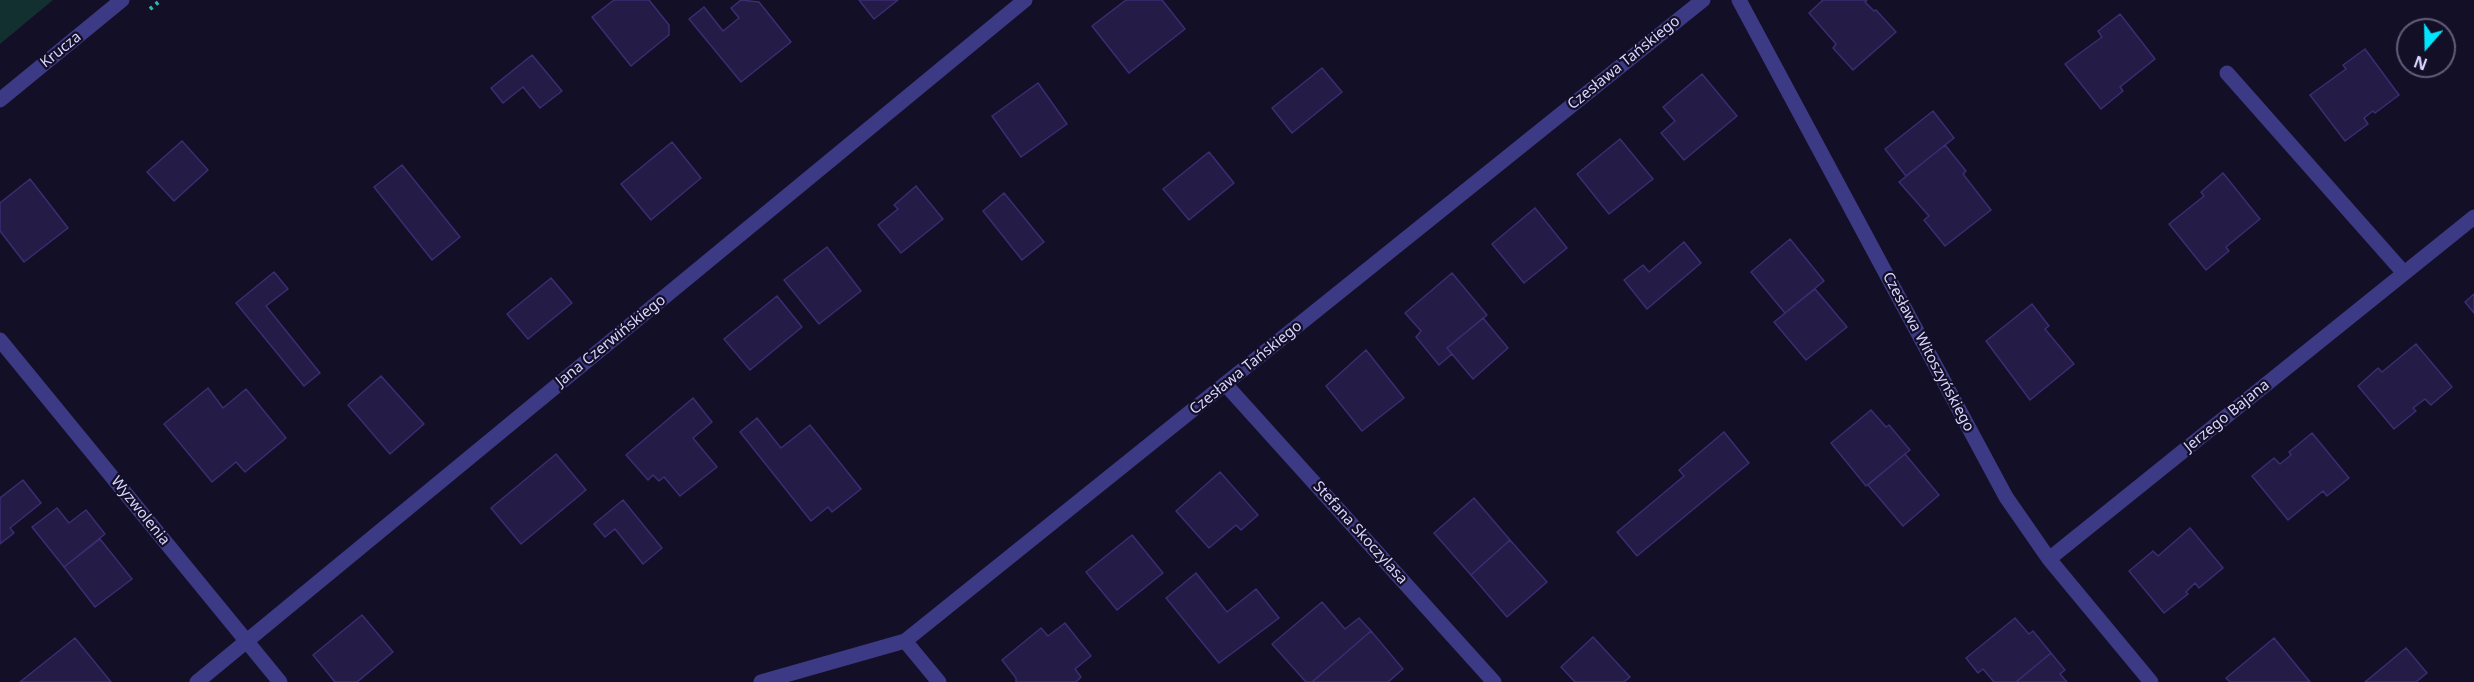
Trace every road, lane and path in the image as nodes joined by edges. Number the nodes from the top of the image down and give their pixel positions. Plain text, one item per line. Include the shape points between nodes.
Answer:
1 (122, 0) edge
2 (1025, 0) edge
3 (1702, 0) edge
4 (1739, 0) edge
5 (2227, 73) dead end
6 (0, 100) edge
7 (2474, 217) edge
8 (2404, 273) junction
9 (0, 340) edge
10 (1226, 385) junction
11 (2049, 559) junction
12 (247, 641) junction
13 (905, 641) junction
14 (197, 682) edge
15 (280, 682) edge
16 (760, 682) edge
17 (939, 682) edge
18 (1494, 682) edge
19 (2151, 682) edge

1 - 6 street, Krucza
2 - 12 street, Jana Czerwińskiego
3 - 10 street, Czesława Tańskiego
4 - 11 street, Czesława Witoszyńskiego via 2006,497
5 - 8 street
7 - 8 street, Jerzego Bajana
8 - 11 street, Jerzego Bajana
9 - 12 street, Wyzwolenia
10 - 13 street, Czesława Tańskiego
10 - 18 street, Stefana Skoczylasa
11 - 19 street, Czesława Witoszyńskiego
12 - 14 street, Jana Czerwińskiego
12 - 15 street, Wyzwolenia
13 - 16 street, Czesława Tańskiego
13 - 17 street

